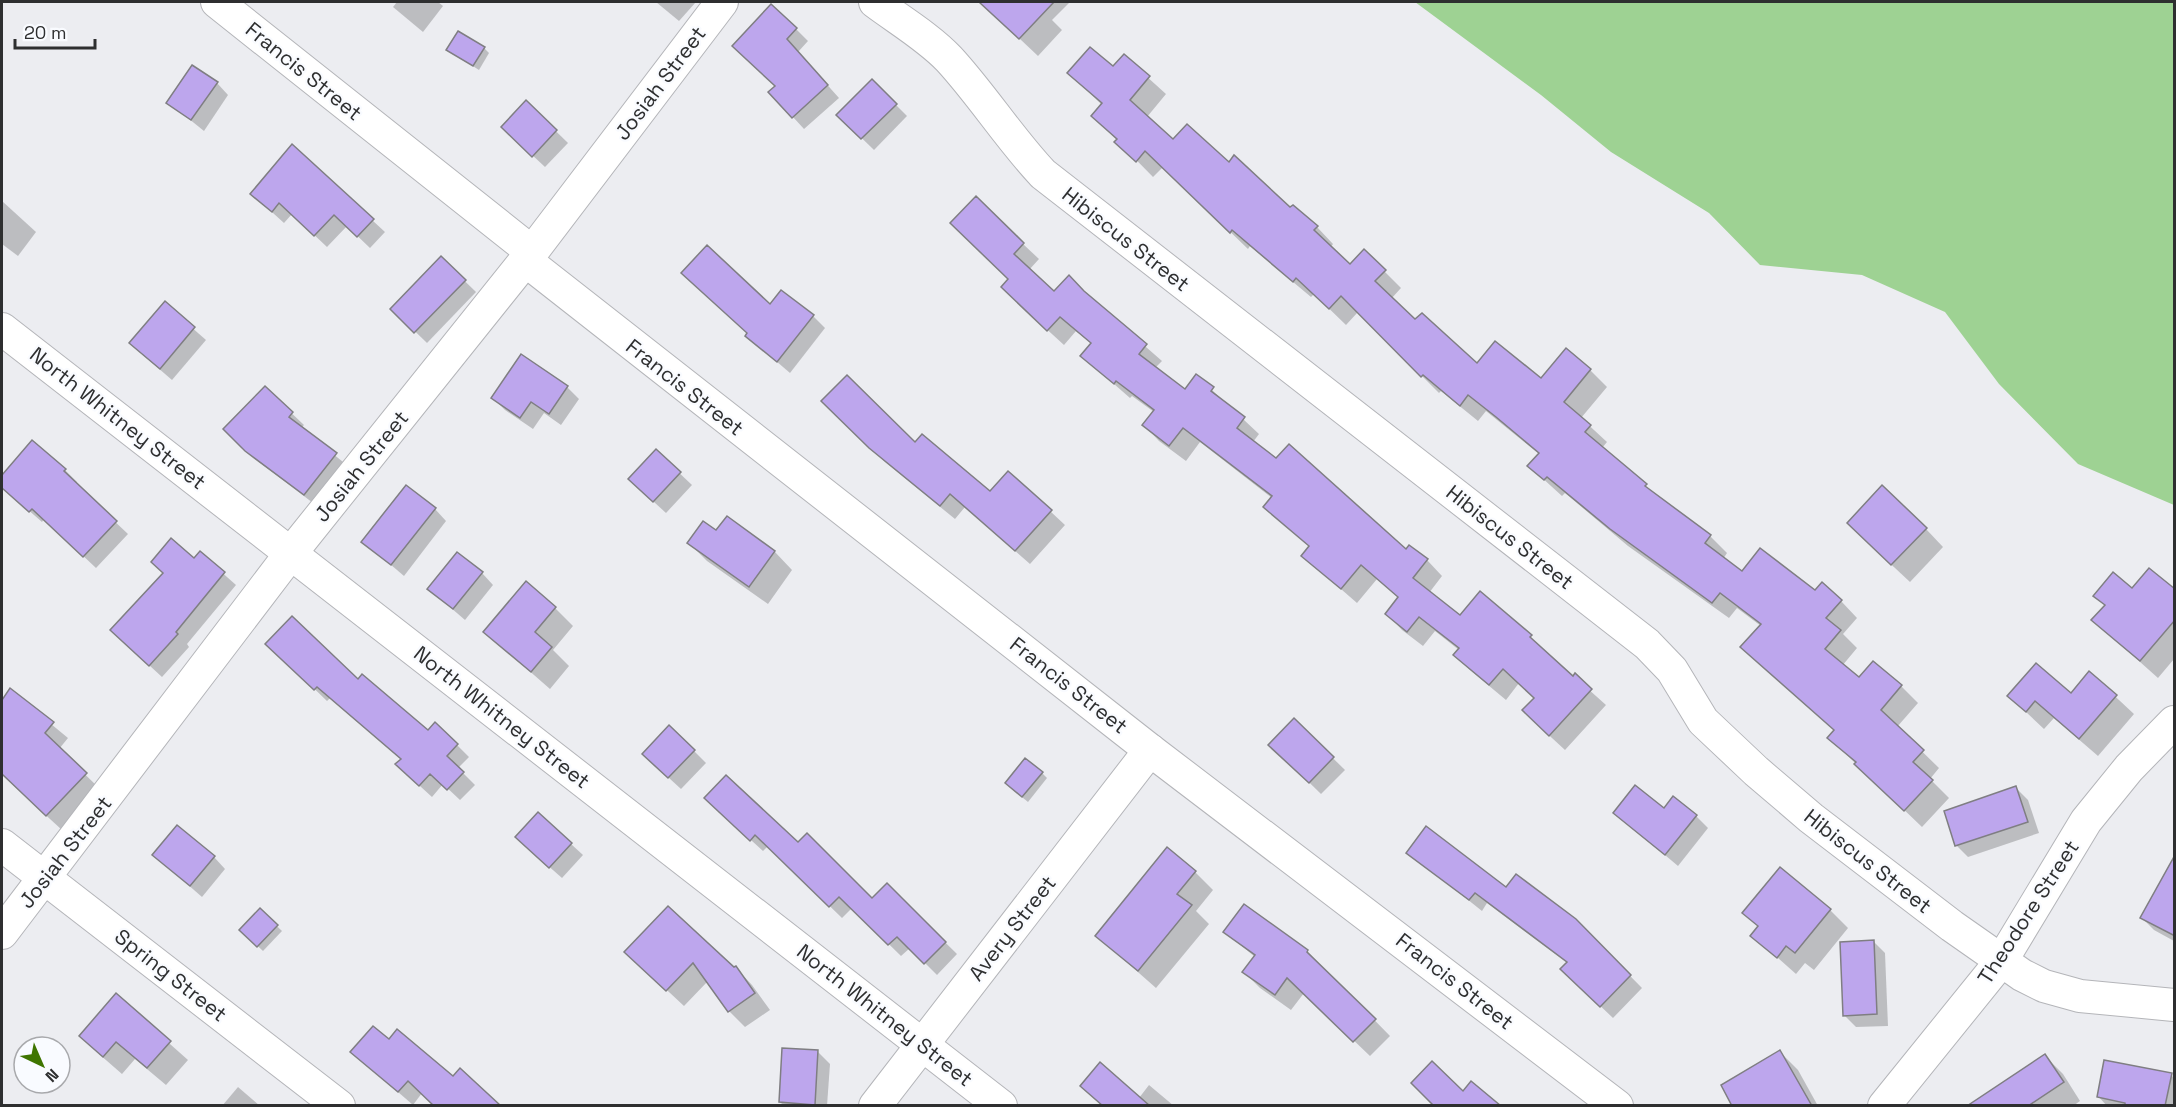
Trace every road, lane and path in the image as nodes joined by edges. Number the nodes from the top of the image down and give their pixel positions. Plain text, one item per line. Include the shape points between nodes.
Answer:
1 (217, 2) edge
2 (722, 2) edge
3 (875, 2) edge
4 (528, 256) junction
5 (2, 329) edge
6 (291, 553) junction
7 (2175, 722) edge
8 (1150, 750) junction
9 (2, 845) edge
10 (45, 879) junction
11 (2, 933) edge
12 (2002, 960) junction
13 (2175, 1005) edge
14 (922, 1045) junction
15 (339, 1106) edge
16 (875, 1106) edge
17 (1001, 1106) edge
18 (1617, 1106) edge
19 (1884, 1106) edge

1 - 4 street, Francis Street
2 - 4 street, Josiah Street
3 - 12 street, Hibiscus Street via 946,57 979,92 1012,142 1043,174 1647,644 1671,670 1703,721 1756,771 1811,818
4 - 6 street, Josiah Street
4 - 8 street, Francis Street
5 - 6 street, North Whitney Street
6 - 10 street, Josiah Street
6 - 14 street, North Whitney Street
7 - 12 street, Theodore Street via 2129,768 2086,821
8 - 14 street, Avery Street
8 - 18 street, Francis Street
9 - 10 street, Spring Street
10 - 11 street, Josiah Street
10 - 15 street, Spring Street
12 - 13 street, Hibiscus Street via 2044,986 2080,996
12 - 19 street, Theodore Street
14 - 16 street, Avery Street
14 - 17 street, North Whitney Street

